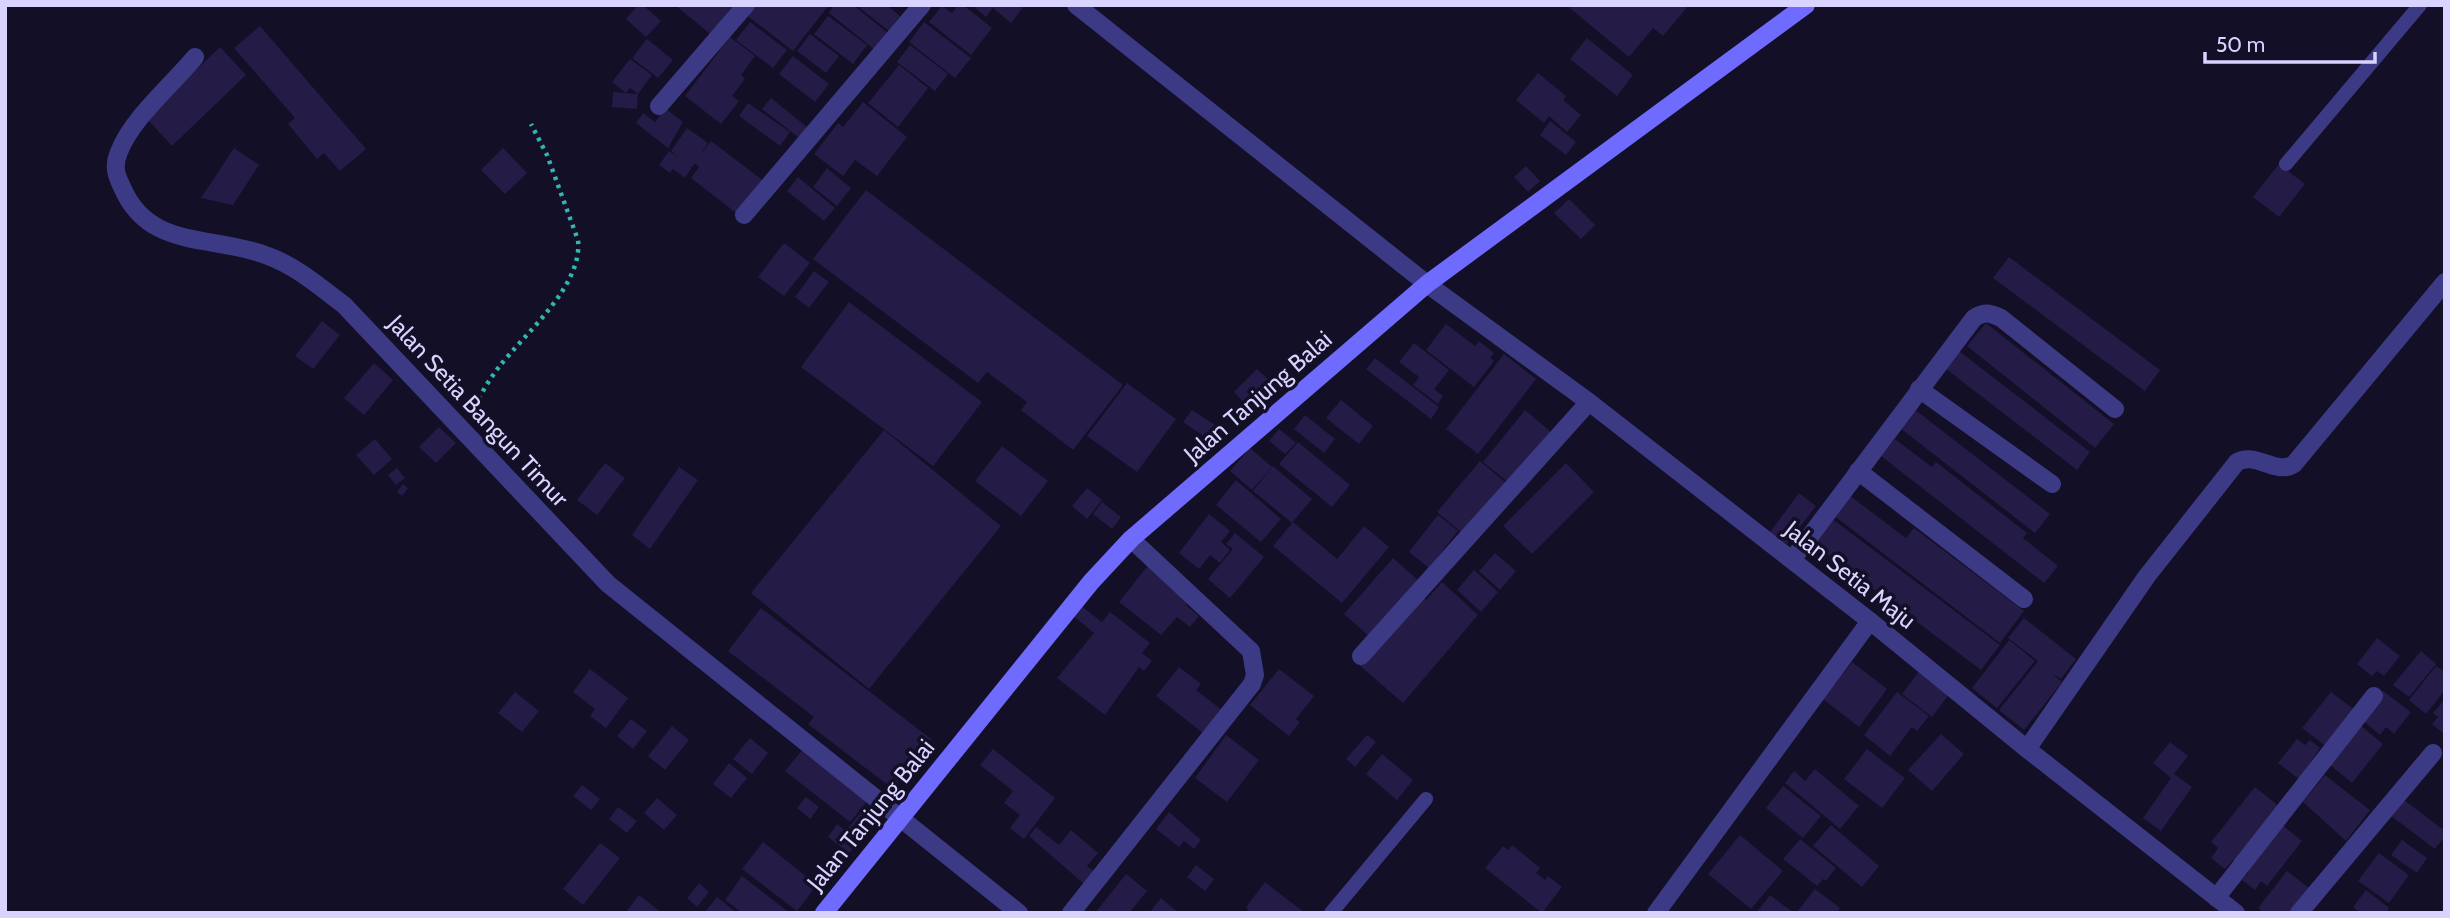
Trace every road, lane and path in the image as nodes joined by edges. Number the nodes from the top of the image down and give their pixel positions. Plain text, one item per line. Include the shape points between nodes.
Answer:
1 (746, 5) edge
2 (922, 5) edge
3 (1076, 5) edge
4 (1806, 5) edge
5 (2420, 5) edge
6 (195, 57) dead end
7 (659, 106) dead end
8 (531, 124) dead end
9 (2286, 164) dead end
10 (744, 215) dead end
11 (2445, 282) edge
12 (1427, 284) junction
13 (1919, 390) junction
14 (1589, 402) junction
15 (2115, 409) dead end
16 (463, 430) junction
17 (1858, 471) junction
18 (2052, 484) dead end
19 (1131, 539) junction
20 (1792, 560) junction
21 (2024, 599) dead end
22 (1870, 621) junction
23 (1361, 656) dead end
24 (2374, 696) dead end
25 (2027, 749) junction
26 (2433, 753) dead end
27 (1426, 799) dead end
28 (901, 818) junction
29 (2216, 898) junction
30 (824, 913) edge
31 (1019, 913) edge
32 (1071, 913) edge
33 (1331, 913) edge
34 (1656, 913) edge
35 (2235, 913) edge
36 (2299, 913) edge

1 - 7 street
2 - 10 street
3 - 12 street, Jalan Setia Maju
4 - 12 street, Jalan Tanjung Balai
5 - 9 lane
6 - 16 street, Jalan Setia Bangun Timur via 135,125 119,151 114,171 137,215 151,226 197,242 236,245 270,256 310,279 344,305
8 - 16 path via 547,155 580,255 554,303 499,367
11 - 25 street via 2294,464 2283,468 2249,458 2237,462 2147,576
12 - 14 street, Jalan Setia Maju
12 - 19 street, Jalan Tanjung Balai
13 - 15 street via 1974,318 1989,312
13 - 17 street
13 - 18 street
14 - 20 street, Jalan Setia Maju
14 - 23 street
16 - 28 street, Jalan Setia Bangun Timur via 608,584
17 - 20 street
17 - 21 street
19 - 28 street, Jalan Tanjung Balai via 1091,582
19 - 32 street via 1251,651 1255,675
20 - 22 street, Jalan Setia Maju
22 - 25 street, Jalan Setia Maju
22 - 34 street
24 - 29 street
25 - 29 street, Jalan Setia Maju
26 - 36 street
27 - 33 lane
28 - 30 street, Jalan Tanjung Balai
28 - 31 street, Jalan Setia Bangun Timur
29 - 35 street, Jalan Setia Maju

